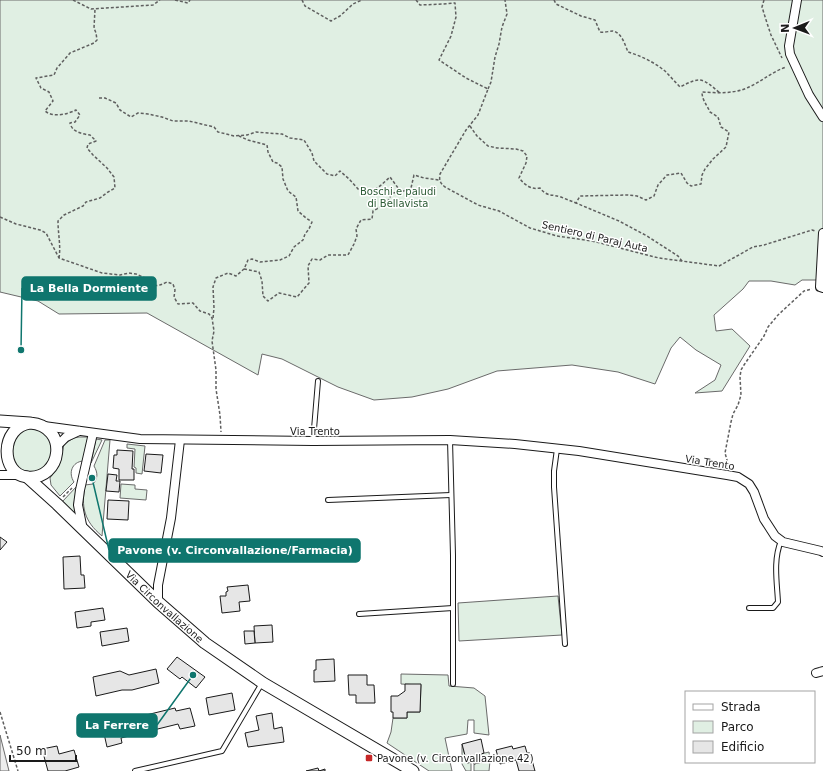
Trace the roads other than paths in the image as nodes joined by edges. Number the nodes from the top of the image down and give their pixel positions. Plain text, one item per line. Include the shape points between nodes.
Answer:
1 (797, 0) edge
2 (823, 117) edge
3 (823, 234) edge
4 (821, 288) edge
5 (318, 381) dead end
6 (0, 421) edge
7 (30, 423) junction
8 (44, 426) junction
9 (79, 431) junction
10 (93, 433) junction
11 (180, 440) junction
12 (450, 440) junction
13 (313, 441) junction
14 (57, 446) junction
15 (557, 448) junction
16 (1, 449) edge
17 (48, 471) junction
18 (0, 476) edge
19 (23, 476) junction
20 (451, 495) junction
21 (328, 500) dead end
22 (57, 504) junction
23 (83, 530) junction
24 (781, 540) junction
25 (823, 552) edge
26 (158, 602) junction
27 (453, 608) junction
28 (749, 608) dead end
29 (359, 614) dead end
30 (565, 644) dead end
31 (262, 683) junction
32 (453, 684) dead end
33 (135, 771) edge
34 (414, 771) edge

1 - 2 street via 789,46 790,54 809,95
3 - 4 street
5 - 13 lane
6 - 7 main road
7 - 8 main road
7 - 16 main road, Via Circonvallazione via 10,430
8 - 9 street, Via Trento
8 - 14 main road
9 - 10 street, Via Trento
9 - 14 street via 66,437
10 - 11 street, Via Trento via 140,439
10 - 23 street via 78,505
11 - 13 street, Via Trento
11 - 26 street via 171,518 158,585
12 - 13 street, Via Trento
12 - 15 street, Via Trento
12 - 20 lane
14 - 17 main road, Via Circonvallazione via 55,460
15 - 24 street, Via Trento via 738,477 749,484 764,519 775,536
15 - 30 lane via 554,486
16 - 19 main road, Via Circonvallazione via 8,467
17 - 19 main road via 38,476
17 - 22 main road, Via Circonvallazione via 47,488
18 - 19 street
19 - 22 main road, Via Circonvallazione
20 - 21 lane
20 - 27 lane
22 - 23 main road, Via Circonvallazione
23 - 26 main road, Via Circonvallazione
24 - 25 street
24 - 28 lane via 778,550 777,605 773,608
26 - 31 main road, Via Circonvallazione via 205,643
27 - 29 lane
27 - 32 lane
31 - 33 lane via 222,751
31 - 34 main road, Via Circonvallazione

